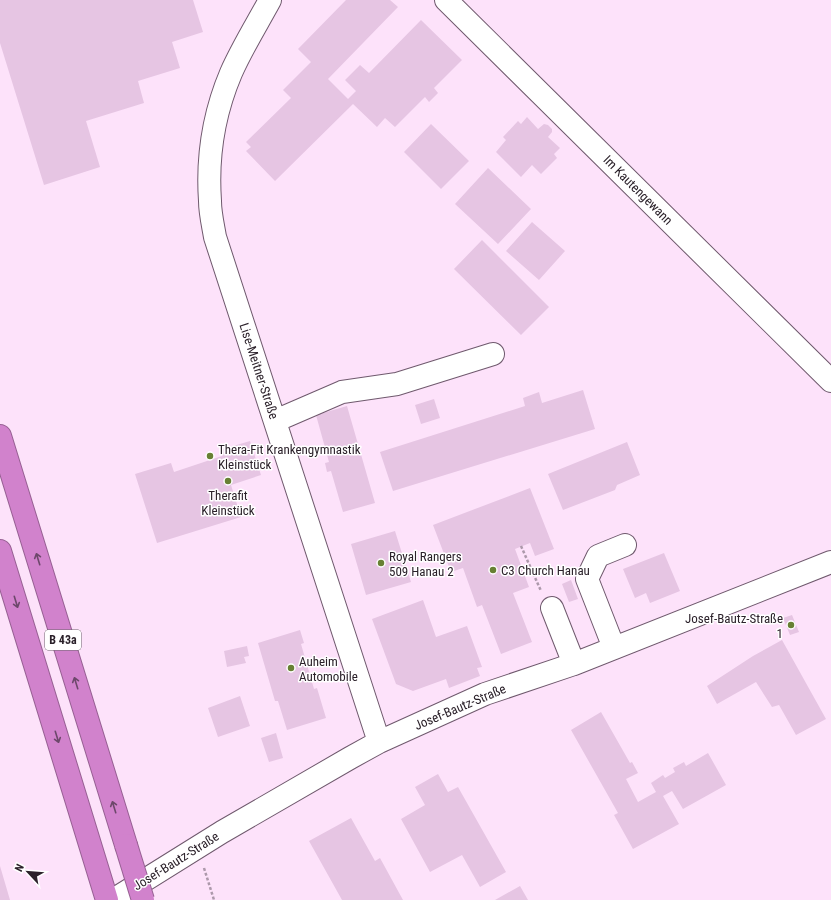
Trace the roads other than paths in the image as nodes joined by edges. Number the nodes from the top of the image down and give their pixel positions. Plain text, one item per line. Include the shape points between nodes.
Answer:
1 (270, 0) edge
2 (446, 0) edge
3 (493, 354) dead end
4 (831, 381) edge
5 (275, 421) junction
6 (0, 436) edge
7 (625, 545) dead end
8 (0, 551) edge
9 (831, 562) edge
10 (552, 608) road end
11 (614, 648) junction
12 (574, 664) junction
13 (380, 742) junction
14 (107, 900) edge
15 (113, 900) edge
16 (143, 900) edge

1 - 5 street, Lise-Meitner-Straße via 232,72 220,103 213,136 210,194 215,237
2 - 4 street, Im Kautengewann
3 - 5 street via 397,384 342,392
5 - 13 street, Lise-Meitner-Straße
16 -> 6 highway, B 43a, bridge
7 - 11 street via 598,556 587,579
8 -> 14 highway, B 43a
9 - 11 street, Josef-Bautz-Straße
10 - 12 street
11 - 12 street, Josef-Bautz-Straße
12 - 13 street, Josef-Bautz-Straße via 485,694
13 - 15 street, Josef-Bautz-Straße via 197,847

